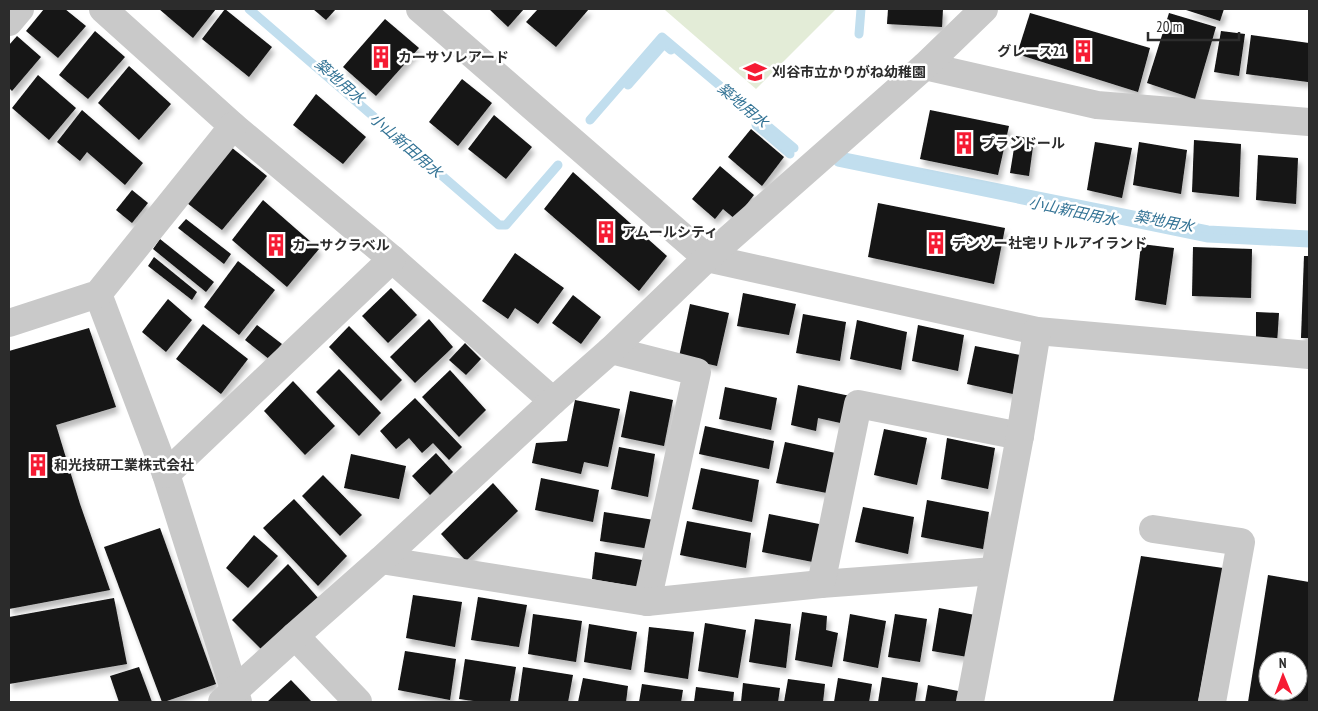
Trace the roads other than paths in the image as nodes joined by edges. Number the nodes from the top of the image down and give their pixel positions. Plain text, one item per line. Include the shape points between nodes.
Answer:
1 (20, 9) edge
2 (103, 9) edge
3 (420, 9) edge
4 (984, 9) edge
5 (9, 22) edge
6 (924, 66) junction
7 (1309, 122) edge
8 (233, 126) junction
9 (707, 258) junction
10 (392, 259) junction
11 (98, 294) junction
12 (9, 323) edge
13 (1037, 332) junction
14 (611, 350) junction
15 (1309, 355) edge
16 (553, 401) junction
17 (1020, 436) junction
18 (166, 474) junction
19 (1153, 529) dead end
20 (381, 560) junction
21 (994, 572) junction
22 (821, 584) junction
23 (647, 602) junction
24 (295, 636) junction
25 (232, 698) edge
26 (358, 702) edge
27 (970, 702) edge
28 (1212, 702) edge

1 - 5 street
2 - 8 street
3 - 9 street
4 - 6 street
6 - 7 street via 1097,106
6 - 9 street
8 - 10 street
8 - 11 street
9 - 13 street
9 - 14 street
10 - 16 street
10 - 18 street
11 - 12 street
11 - 18 street
13 - 15 street
13 - 17 street
14 - 16 street
14 - 23 street via 697,372
16 - 20 street
17 - 21 street
17 - 22 street via 858,404
18 - 25 street
19 - 28 street via 1241,542
20 - 23 street
20 - 24 street
21 - 22 street
21 - 27 street
22 - 23 street
24 - 25 street
24 - 26 street

